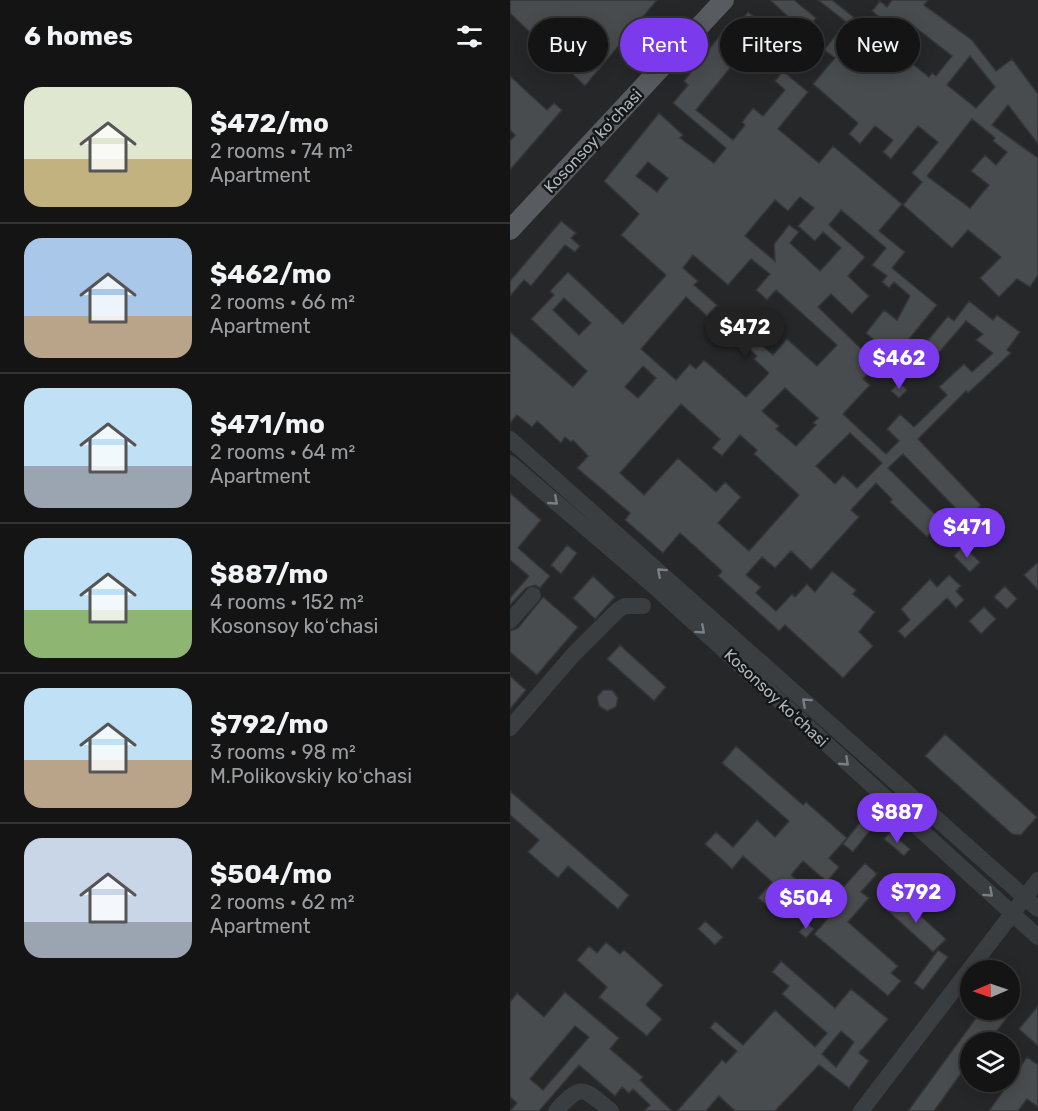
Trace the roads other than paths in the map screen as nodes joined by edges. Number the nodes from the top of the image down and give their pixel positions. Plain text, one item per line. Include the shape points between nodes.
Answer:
1 (724, 0) edge
2 (510, 230) edge
3 (510, 440) edge
4 (510, 463) edge
5 (533, 595) dead end
6 (643, 606) dead end
7 (510, 621) edge
8 (510, 728) edge
9 (1038, 880) edge
10 (1025, 897) junction
11 (1038, 909) edge
12 (1012, 914) junction
13 (1038, 937) edge
14 (556, 1111) edge
15 (611, 1111) edge
16 (861, 1111) edge

1 - 2 main road, Kosonsoy koʻchasi
10 -> 3 street, Kosonsoy koʻchasi
4 -> 12 street, Kosonsoy koʻchasi via 657,589
5 - 7 street
6 - 8 street via 618,610
9 - 10 street
10 - 11 street, Kosonsoy koʻchasi
10 - 12 street
12 - 13 street, Kosonsoy koʻchasi
12 - 16 street
14 - 15 street via 572,1093 581,1091

